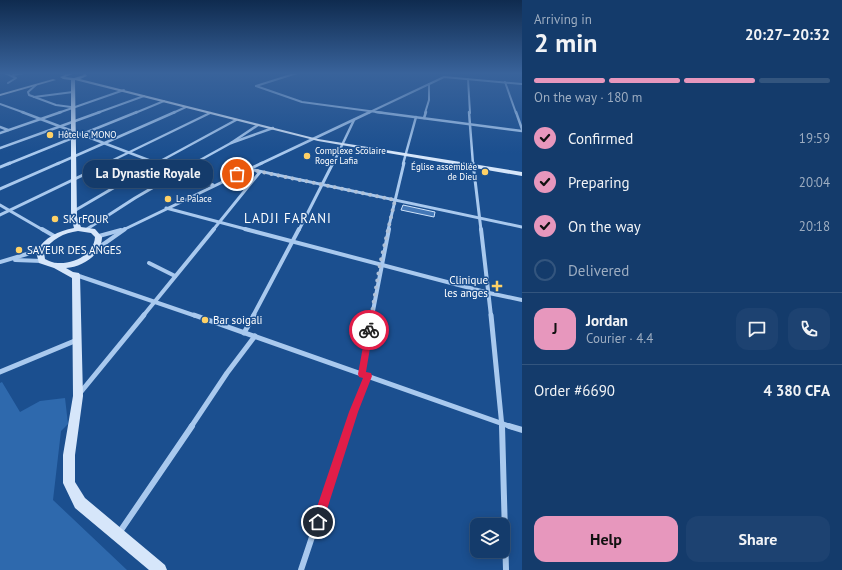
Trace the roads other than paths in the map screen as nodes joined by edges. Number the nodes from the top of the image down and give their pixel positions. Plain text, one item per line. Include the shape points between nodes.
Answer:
1 (41, 100) edge
2 (73, 100) edge
3 (95, 100) edge
4 (134, 100) edge
5 (158, 100) edge
6 (295, 100) edge
7 (396, 100) edge
8 (429, 100) edge
9 (468, 100) edge
10 (511, 100) edge
11 (164, 101) junction
12 (0, 104) edge
13 (73, 107) junction
14 (186, 107) junction
15 (372, 111) junction
16 (210, 113) junction
17 (416, 117) junction
18 (424, 118) junction
19 (41, 119) junction
20 (236, 120) junction
21 (354, 120) junction
22 (74, 122) junction
23 (469, 124) junction
24 (258, 125) junction
25 (60, 126) junction
26 (0, 127) edge
27 (273, 128) junction
28 (8, 130) junction
29 (74, 130) junction
30 (522, 130) edge
31 (0, 133) edge
32 (81, 134) junction
33 (74, 138) junction
34 (312, 139) junction
35 (104, 143) junction
36 (231, 143) junction
37 (343, 144) junction
38 (0, 148) edge
39 (129, 152) junction
40 (405, 155) junction
41 (74, 158) junction
42 (156, 163) junction
43 (474, 166) junction
44 (0, 167) edge
45 (248, 169) junction
46 (179, 171) junction
47 (260, 172) junction
48 (522, 174) edge
49 (74, 181) junction
50 (323, 184) junction
51 (214, 185) junction
52 (0, 189) edge
53 (395, 200) junction
54 (0, 205) edge
55 (166, 208) junction
56 (10, 211) junction
57 (74, 214) junction
58 (0, 216) edge
59 (480, 217) junction
60 (218, 223) junction
61 (522, 226) edge
62 (78, 229) junction
63 (87, 229) junction
64 (123, 230) junction
65 (56, 235) junction
66 (99, 236) junction
67 (292, 241) junction
68 (42, 248) junction
69 (98, 248) junction
70 (11, 260) junction
71 (42, 261) junction
72 (0, 262) edge
73 (77, 262) junction
74 (149, 263) dead end
75 (380, 264) junction
76 (57, 266) junction
77 (74, 275) junction
78 (175, 276) junction
79 (489, 293) junction
80 (522, 300) edge
81 (155, 301) junction
82 (244, 333) junction
83 (255, 336) junction
84 (77, 340) junction
85 (0, 372) edge
86 (365, 375) junction
87 (78, 396) junction
88 (502, 422) junction
89 (522, 430) edge
90 (119, 534) junction
91 (160, 570) edge
92 (301, 570) edge
93 (506, 570) edge

1 - 13 street via 64,107
2 - 13 street
3 - 13 street
4 - 22 street
5 - 11 street
6 - 15 street
7 - 15 street
8 - 18 street
9 - 23 street
10 - 30 street
11 - 14 street
11 - 32 street
12 - 19 street
13 - 19 street
13 - 22 street
14 - 16 street
14 - 35 street
15 - 17 street
15 - 21 street
16 - 20 street
16 - 39 street
17 - 18 street
17 - 40 street
18 - 23 street
19 - 25 street
19 - 28 street
20 - 24 street
20 - 42 street
21 - 34 street
21 - 37 street
22 - 25 street
22 - 29 street
23 - 30 street
23 - 43 street
24 - 27 street
24 - 36 street
25 - 29 street
25 - 38 street
26 - 28 street
27 - 34 street
27 - 36 street
28 - 31 street
29 - 32 street
29 - 33 street
32 - 33 street
32 - 35 street
33 - 41 street
33 - 44 street
34 - 37 street
34 - 45 street
35 - 39 street
35 - 41 street
36 - 46 street
37 - 40 street
37 - 50 street
39 - 42 street
39 - 49 street
40 - 43 street
40 - 53 street
41 - 49 street
41 - 52 street
42 - 46 street
42 - 57 street
43 - 48 street
43 - 59 street
45 - 47 street
45 - 51 street
46 - 51 street
46 - 63 street
47 - 50 street
47 - 60 street
49 - 56 street
49 - 57 street
50 - 53 street
50 - 67 street
51 - 55 street
53 - 59 street
53 - 75 street
54 - 56 street
55 - 60 street
55 - 64 street
56 - 58 street
56 - 65 street
57 - 62 street
57 - 65 street
59 - 61 street
59 - 79 street
60 - 67 street
60 - 78 street
62 - 63 street
62 - 65 street
63 - 66 street
64 - 66 street
64 - 69 street
65 - 68 street
66 - 69 street
67 - 75 street
67 - 82 street
68 - 70 street
68 - 71 street
69 - 73 street
70 - 71 street
70 - 72 street
71 - 76 street
73 - 76 street
73 - 77 street
74 - 78 street
75 - 79 street
75 - 86 street
76 - 77 street
77 - 81 street
77 - 84 street
78 - 81 street
79 - 80 street
79 - 88 street
81 - 82 street
81 - 87 street
82 - 83 street
83 - 86 street
83 - 90 street via 227,373
84 - 85 street
84 - 87 street
86 - 88 street
86 - 92 street
87 - 90 street via 69,455 69,483 80,503
88 - 89 street
88 - 93 street
90 - 91 street

